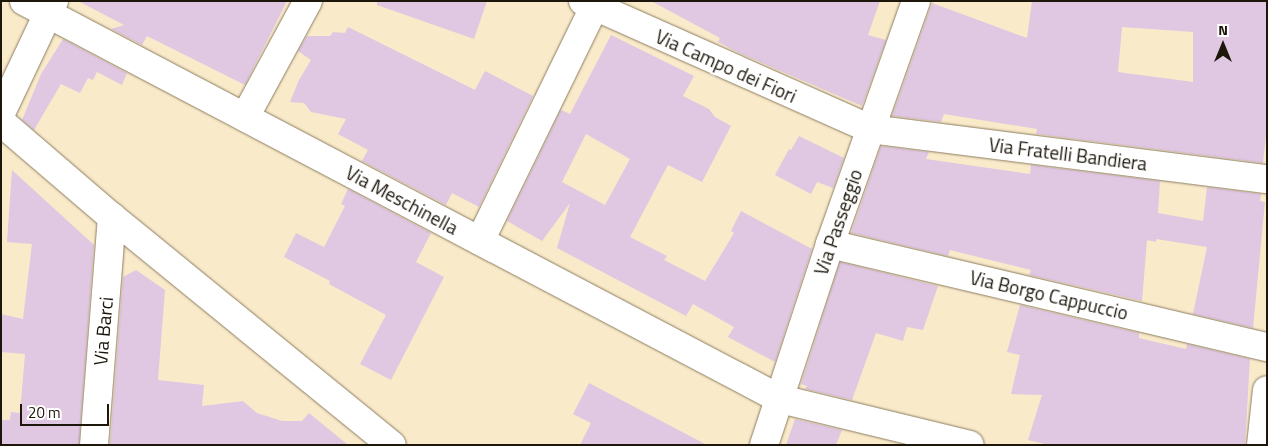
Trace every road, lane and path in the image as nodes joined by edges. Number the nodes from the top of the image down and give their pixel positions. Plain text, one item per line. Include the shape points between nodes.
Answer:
1 (24, 1) edge
2 (308, 1) edge
3 (916, 1) edge
4 (592, 3) edge
5 (51, 8) edge
6 (1, 113) edge
7 (245, 117) junction
8 (1, 122) edge
9 (870, 129) junction
10 (1267, 179) edge
11 (112, 217) junction
12 (480, 241) junction
13 (830, 244) junction
14 (1267, 347) edge
15 (1267, 390) edge
16 (780, 399) junction
17 (385, 441) edge
18 (94, 445) edge
19 (764, 445) edge
20 (970, 445) edge
21 (1261, 445) edge

1 - 5 street, Via Meschinella
2 - 7 street
3 - 9 street, Via Passeggio
4 - 9 street, Via Campo dei Fiori
4 - 12 street
5 - 6 street
5 - 7 street, Via Meschinella
7 - 12 street, Via Meschinella
8 - 11 street
9 - 10 street, Via Fratelli Bandiera
9 - 13 street, Via Passeggio
11 - 17 street
11 - 18 street, Via Barci
12 - 16 street, Via Meschinella
13 - 14 street, Via Borgo Cappuccio
13 - 16 street, Via Passeggio
15 - 21 street
16 - 19 street, Via Passeggio
16 - 20 street, Via Meschinella

